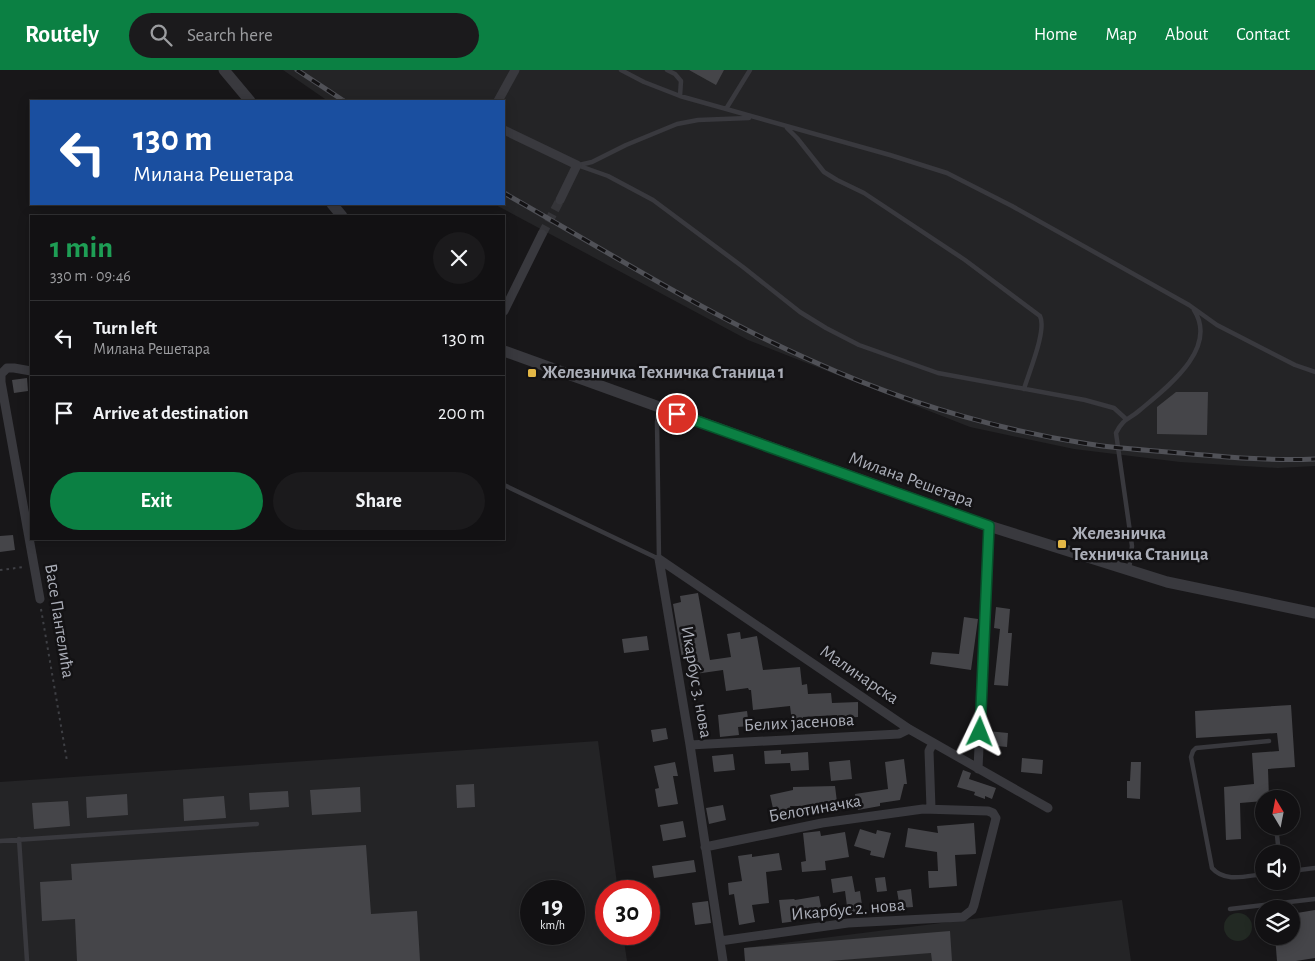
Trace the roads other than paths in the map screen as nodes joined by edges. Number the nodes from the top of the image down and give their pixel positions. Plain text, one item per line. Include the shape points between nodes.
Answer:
1 (224, 70) edge
2 (515, 70) edge
3 (621, 70) edge
4 (667, 70) edge
5 (750, 70) edge
6 (676, 72) edge
7 (680, 96) junction
8 (249, 100) edge
9 (499, 100) edge
10 (726, 109) junction
11 (756, 118) junction
12 (784, 126) junction
13 (505, 130) edge
14 (577, 165) junction
15 (560, 200) tunnel mouth
16 (333, 205) edge
17 (341, 215) edge
18 (542, 234) tunnel mouth
19 (1189, 305) junction
20 (505, 308) edge
21 (505, 351) edge
22 (30, 371) edge
23 (1315, 372) edge
24 (1024, 389) junction
25 (659, 408) junction
26 (1125, 418) junction
27 (505, 485) edge
28 (989, 526) junction
29 (659, 559) junction
30 (1129, 571) junction
31 (40, 599) road end
32 (1315, 613) edge
33 (909, 729) junction
34 (1268, 741) dead end
35 (933, 744) junction
36 (690, 745) junction
37 (978, 769) junction
38 (931, 808) junction
39 (1048, 808) dead end
40 (257, 824) dead end
41 (19, 839) junction
42 (0, 840) edge
43 (705, 847) junction
44 (1315, 868) edge
45 (1300, 870) edge
46 (1255, 875) edge
47 (1315, 899) edge
48 (974, 905) joint
49 (1230, 909) dead end
50 (720, 941) junction
51 (27, 961) edge
52 (723, 961) edge

1 - 8 street
2 - 9 street
3 - 7 lane
4 - 6 lane
5 - 10 lane
6 - 7 lane via 681,81
7 - 10 lane
10 - 11 lane
11 - 12 lane
11 - 14 lane via 677,124 592,162
12 - 19 lane via 947,173
12 - 24 lane via 824,172 864,193 965,260 1040,316 1041,332
13 - 14 street
14 - 15 street
14 - 24 lane via 608,176 653,200 800,312 859,345 938,373
16 - 17 street
18 - 20 street
19 - 23 lane via 1217,325
19 - 26 lane via 1195,311 1200,329 1192,361 1138,412
21 - 25 street, Милана Решетара
22 - 31 street, Васе Пантелића via 4,370 1,382
24 - 26 lane via 1114,408
25 - 28 street, Милана Решетара
25 - 29 lane, Икарбус 3. нова
26 - 30 lane via 1116,433 1132,546
27 - 29 lane
28 - 30 street, Милана Решетара
28 - 37 street
29 - 33 street, Малинарска
29 - 36 street, Икарбус 3. нова
30 - 32 street, Милана Решетара
33 - 35 street, Малинарска
33 - 36 street, Белих јасенова via 899,734
34 - 46 lane via 1192,751 1212,868 1216,873 1232,878
35 - 37 street, Малинарска
35 - 38 street via 929,751
36 - 43 street, Икарбус 3. нова
37 - 39 street, Малинарска
38 - 43 street, Белотиначка via 822,823
38 - 48 street, Белотиначка via 993,813 996,818
40 - 41 lane
41 - 42 lane
41 - 51 lane
43 - 50 street, Икарбус 3. нова
44 - 45 lane
47 - 49 lane
48 - 50 street, Икарбус 2. нова via 968,914 957,918 848,923
50 - 52 street, Икарбус 3. нова

